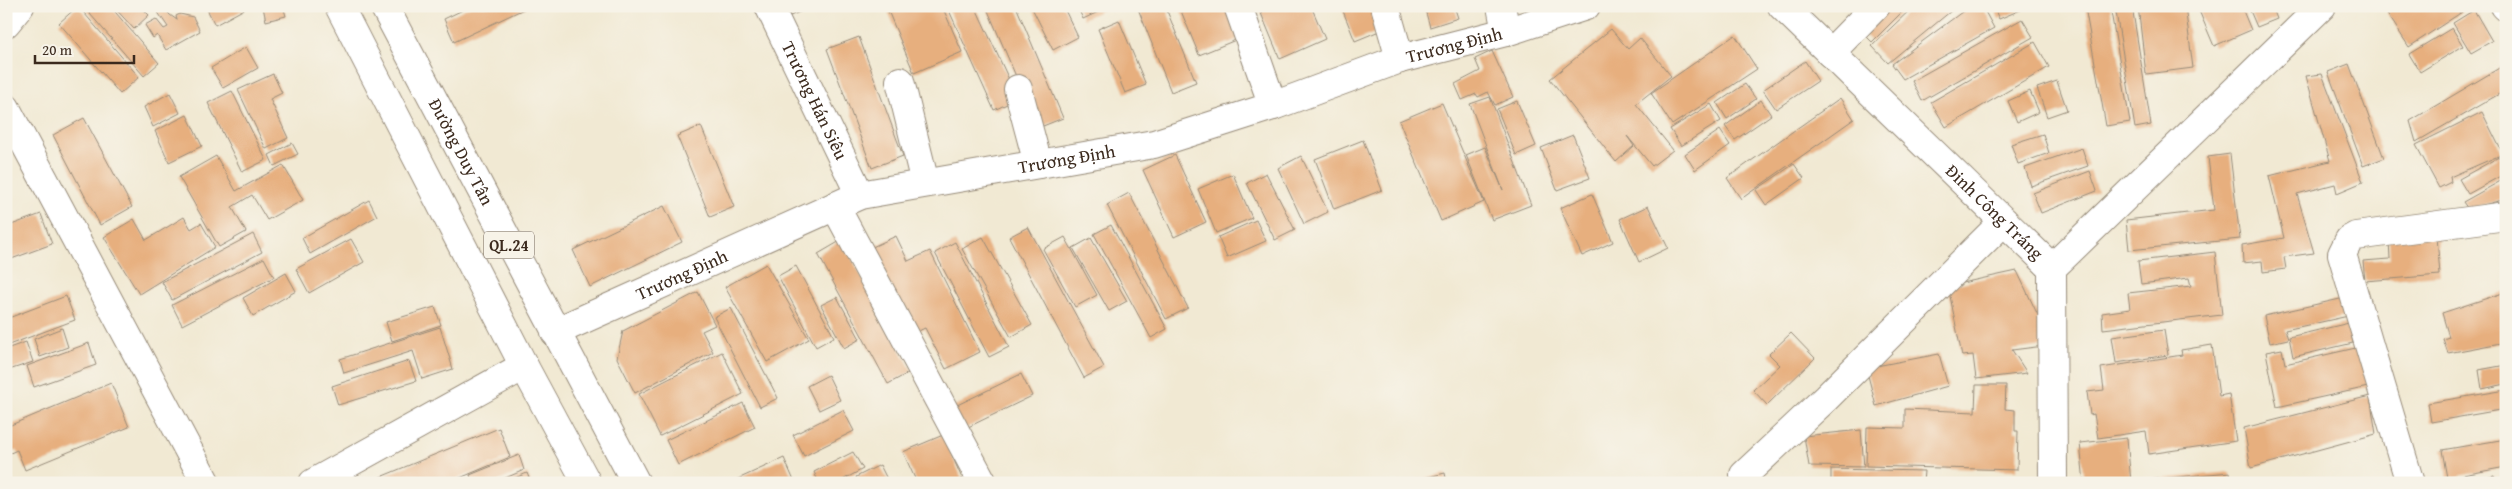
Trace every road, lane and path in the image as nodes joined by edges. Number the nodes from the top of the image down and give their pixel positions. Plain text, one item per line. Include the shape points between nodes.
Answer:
1 (20, 6) edge
2 (339, 6) edge
3 (384, 6) edge
4 (769, 6) edge
5 (1238, 6) edge
6 (1385, 6) edge
7 (1586, 6) edge
8 (1782, 6) edge
9 (1876, 6) edge
10 (2322, 6) edge
11 (1503, 19) edge
12 (6, 23) edge
13 (1830, 53) junction
14 (1400, 59) junction
15 (900, 81) dead end
16 (1018, 89) dead end
17 (1273, 106) junction
18 (6, 108) edge
19 (1038, 164) junction
20 (925, 183) junction
21 (860, 195) junction
22 (836, 206) junction
23 (2506, 216) edge
24 (2004, 221) junction
25 (2052, 268) junction
26 (555, 332) junction
27 (524, 366) junction
28 (1744, 475) dead end
29 (206, 483) edge
30 (313, 483) edge
31 (587, 483) edge
32 (636, 483) edge
33 (983, 483) edge
34 (2054, 483) edge
35 (2410, 483) edge

1 - 12 street
2 - 27 street, QL.24
3 - 26 street, Đường Duy Tân / QL.24
4 - 21 street, Trương Hán Siêu
5 - 17 street
6 - 14 street
7 - 11 street, Trương Định
8 - 13 street, Đinh Công Tráng
9 - 13 street
10 - 25 street
11 - 14 street, Trương Định
13 - 24 street, Đinh Công Tráng
14 - 17 street, Trương Định
15 - 20 street
16 - 19 street
17 - 19 street, Trương Định via 1154,144
18 - 29 street
19 - 20 street, Trương Định
20 - 21 street, Trương Định
21 - 22 street, Trương Định
22 - 26 street, Trương Định
22 - 33 street
23 - 35 street via 2356,236 2344,247 2342,254
24 - 25 street, Đinh Công Tráng
24 - 28 street
25 - 34 street, Đinh Công Tráng
26 - 32 street, Đường Duy Tân / QL.24
27 - 30 street
27 - 31 street, QL.24

